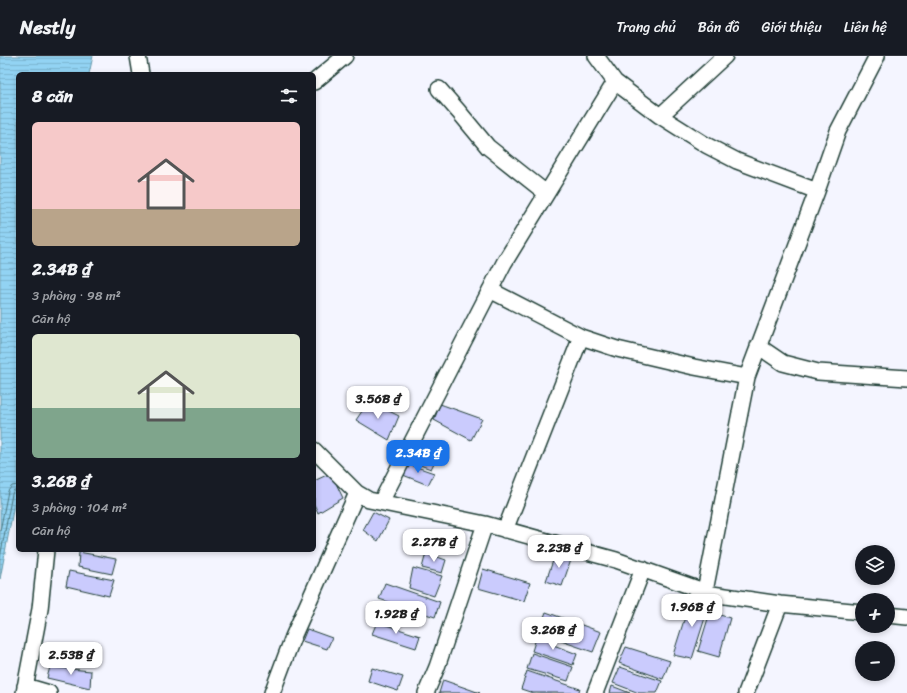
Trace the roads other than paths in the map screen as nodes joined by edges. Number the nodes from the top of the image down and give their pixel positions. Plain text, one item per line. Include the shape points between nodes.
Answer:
1 (138, 56) edge
2 (345, 56) edge
3 (596, 56) edge
4 (725, 56) edge
5 (877, 56) edge
6 (141, 72) edge
7 (316, 80) edge
8 (615, 82) junction
9 (439, 89) dead end
10 (660, 116) junction
11 (816, 191) junction
12 (546, 193) junction
13 (490, 290) junction
14 (580, 337) junction
15 (758, 346) junction
16 (747, 377) junction
17 (907, 378) edge
18 (316, 452) edge
19 (357, 493) junction
20 (381, 502) junction
21 (485, 524) junction
22 (504, 530) junction
23 (46, 552) edge
24 (643, 569) junction
25 (705, 591) junction
26 (780, 604) junction
27 (855, 611) edge
28 (895, 616) edge
29 (907, 617) edge
30 (25, 689) edge
31 (49, 693) edge
32 (272, 693) edge
33 (426, 693) edge
34 (596, 693) edge
35 (746, 693) edge

1 - 6 street
2 - 7 street
3 - 8 street
4 - 10 street
5 - 11 street via 838,131
8 - 10 street
8 - 12 street
9 - 12 street via 488,146
10 - 11 street via 737,161
11 - 15 street
12 - 13 street
13 - 14 street
13 - 20 street
14 - 16 street via 617,349
14 - 22 street
15 - 16 street
15 - 17 street via 782,362 818,372
16 - 25 street
18 - 19 street
19 - 20 street via 369,500
19 - 32 street via 293,637
20 - 21 street
21 - 22 street
21 - 33 street
22 - 24 street
23 - 30 street via 40,609
24 - 25 street
24 - 34 street
25 - 26 street
26 - 27 street
26 - 35 street
28 - 29 street
30 - 31 street

